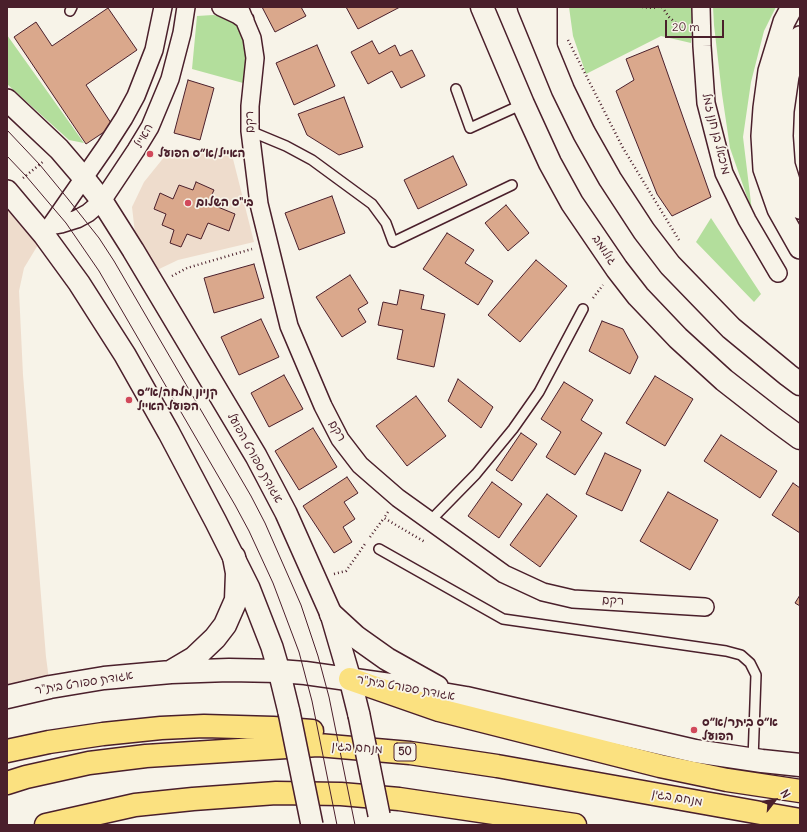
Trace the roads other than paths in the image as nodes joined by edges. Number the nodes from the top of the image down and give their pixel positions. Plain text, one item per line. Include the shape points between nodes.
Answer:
1 (186, 7) edge
2 (221, 7) edge
3 (482, 7) edge
4 (529, 7) edge
5 (548, 7) edge
6 (701, 7) edge
7 (792, 7) edge
8 (162, 12) edge
9 (242, 13) edge
10 (800, 37) edge
11 (548, 53) junction
12 (456, 89) dead end
13 (7, 100) edge
14 (523, 104) junction
15 (250, 131) junction
16 (83, 177) junction
17 (10, 184) edge
18 (512, 185) dead end
19 (102, 202) junction
20 (800, 208) edge
21 (47, 230) junction
22 (800, 248) edge
23 (778, 273) dead end
24 (583, 310) road end
25 (800, 384) edge
26 (800, 438) edge
27 (430, 521) junction
28 (379, 549) dead end
29 (234, 557) junction
30 (705, 607) dead end
31 (331, 614) junction
32 (279, 671) junction
33 (171, 672) junction
34 (350, 679) junction
35 (7, 696) edge
36 (466, 698) junction
37 (7, 751) edge
38 (752, 760) junction
39 (800, 765) edge
40 (497, 766) junction
41 (7, 783) edge
42 (800, 791) edge
43 (800, 820) edge
44 (46, 825) edge
45 (312, 825) edge
46 (381, 825) edge
47 (575, 825) edge

1 - 19 street, האייל via 177,54 161,102 150,127
2 - 9 street, רקם
3 - 14 main road, גולומב
4 - 11 main road
5 - 11 street
6 - 23 street, מיכאל בן חנן זמל via 706,103 724,173 747,220
7 - 22 street via 784,22 769,71 762,136 764,169 778,209
8 - 16 street via 154,50 136,96 121,124
9 - 15 street, רקם via 252,38 254,58
10 - 20 street via 788,76 782,136 784,165
11 - 25 main road via 584,133 644,231 670,265 731,328
12 - 14 lane via 470,128
13 - 16 street, אגודת ספורט הפועל via 59,149
14 - 26 main road, גולומב via 572,203 638,296 724,380
15 - 18 lane via 312,160 372,204 386,223 393,242
15 - 27 street, רקם via 259,204 288,326 323,406 340,439 360,465 398,498
16 - 19 street, אגודת ספורט הפועל
16 - 21 street
17 - 21 street
19 - 21 street, האייל via 82,216
19 - 31 street, אגודת ספורט הפועל via 256,456 286,513
21 - 29 street via 125,355
24 - 27 lane via 539,392 513,428 476,474
27 - 30 street, רקם via 504,574 543,592 573,599
28 - 38 lane via 503,619 741,655 756,675
29 - 32 street via 259,613
29 - 33 main road via 237,573 236,600 225,625 194,658
31 - 34 street, אגודת ספורט הפועל
31 - 36 main road via 356,637 387,659 437,687
32 - 33 main road, אגודת ספורט בית"ר
32 - 34 main road, אגודת ספורט בית"ר
32 - 45 street, bridge via 290,712
33 - 35 main road, אגודת ספורט בית"ר via 104,678
34 - 36 main road, אגודת ספורט בית"ר
34 - 42 highway via 447,712 660,766 727,780
34 - 46 street, אגודת ספורט הפועל, bridge
36 - 38 main road, אגודת ספורט בית"ר via 695,751
37 - 40 highway via 49,742 161,728 273,728 341,734
38 - 39 main road, אגודת ספורט בית"ר
40 - 41 highway, מנחם בגין / 50 via 410,753 318,745 146,756 89,763
40 - 43 highway, מנחם בגין / 50
44 - 47 highway via 135,805 276,793 342,794 399,799

